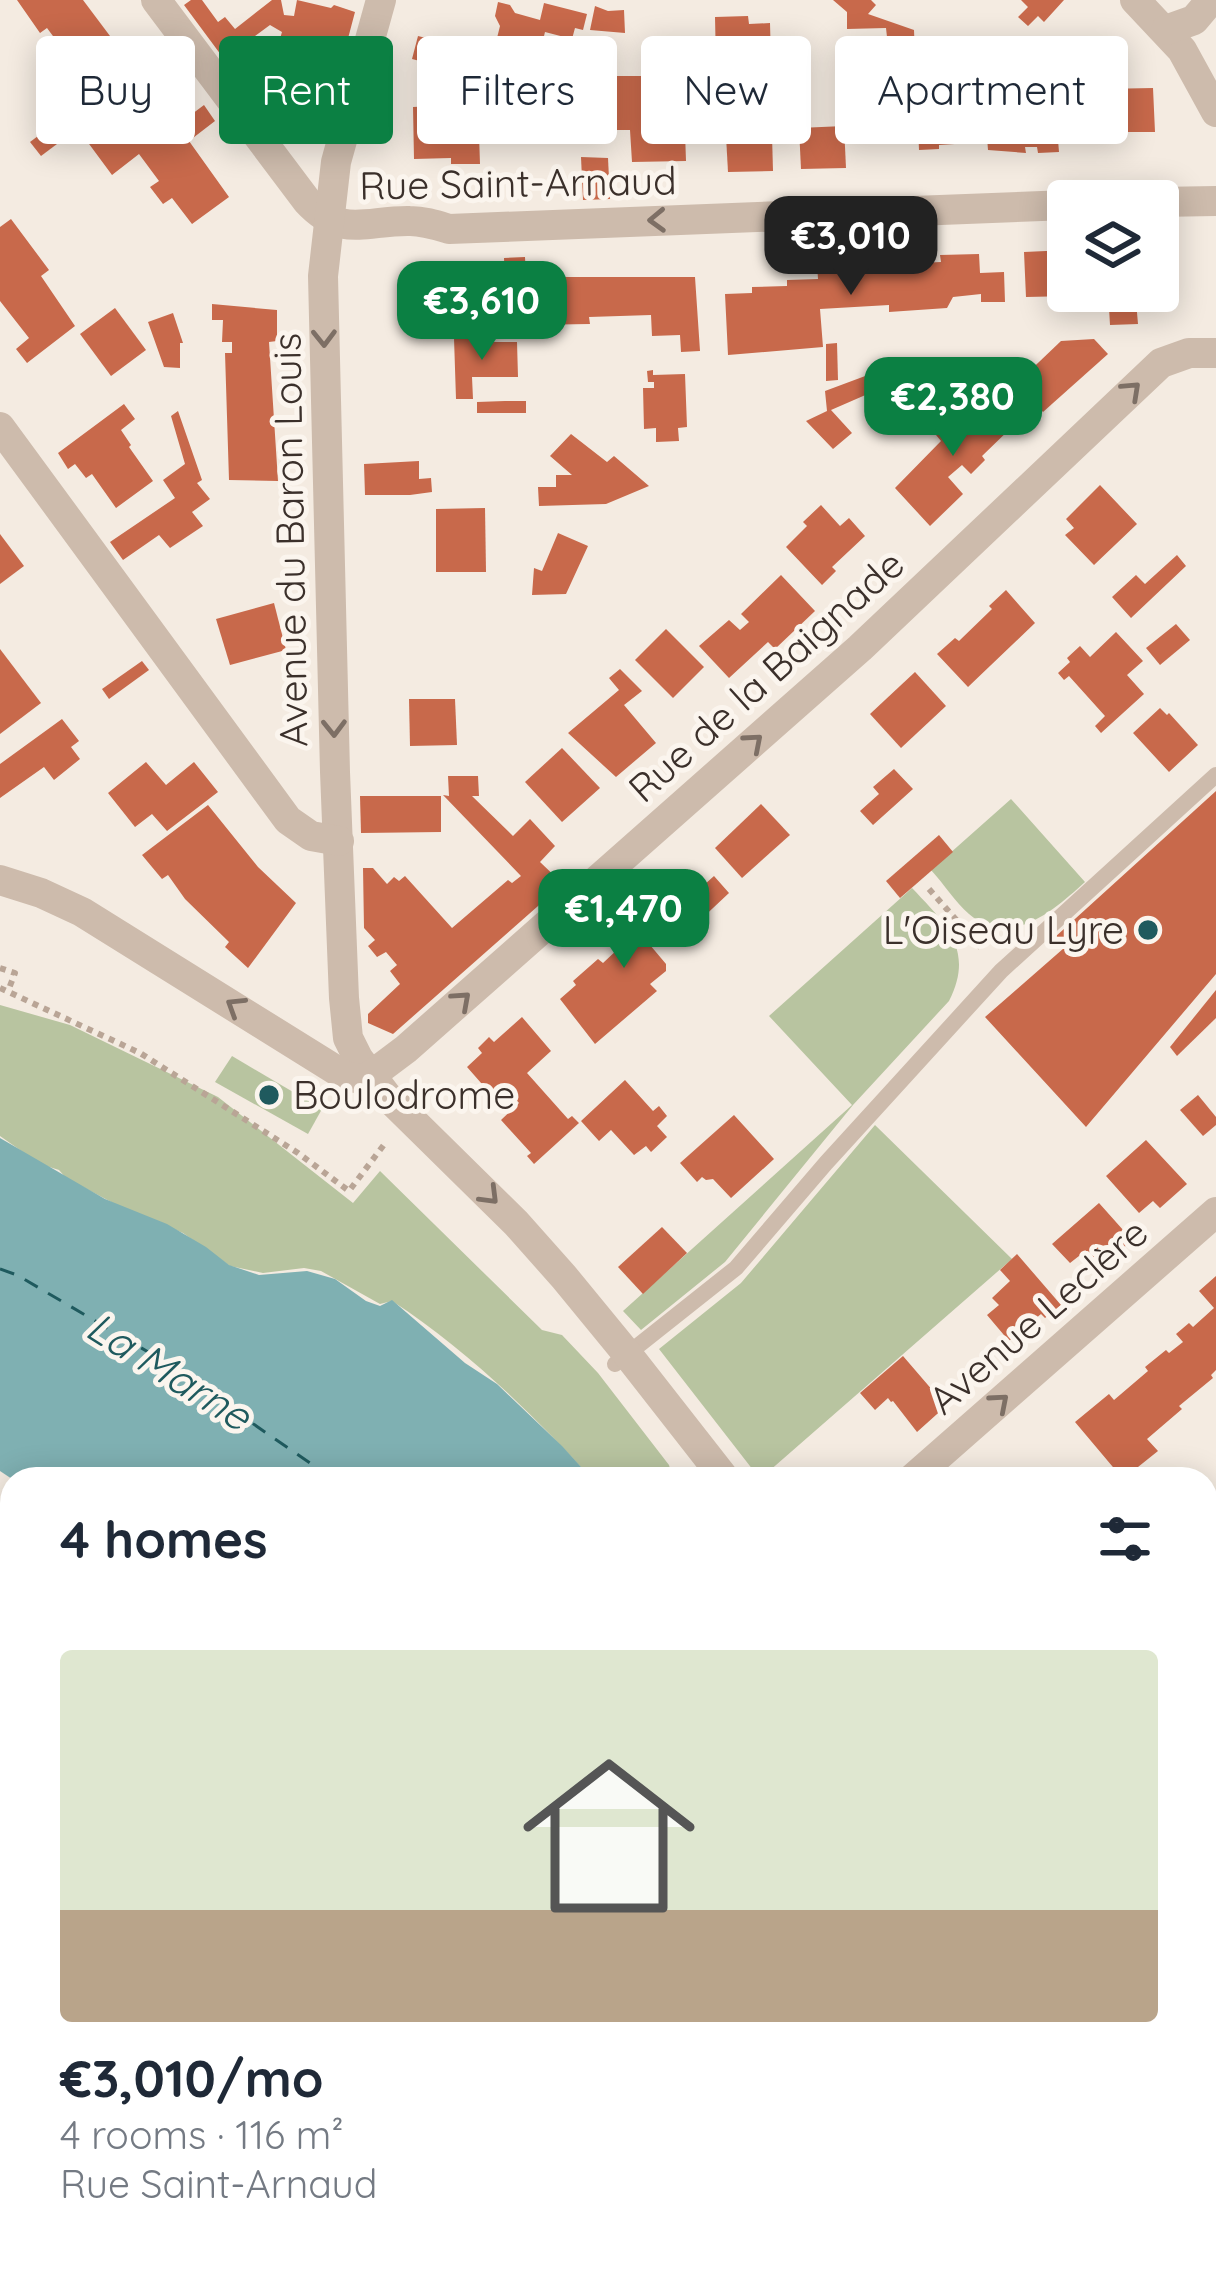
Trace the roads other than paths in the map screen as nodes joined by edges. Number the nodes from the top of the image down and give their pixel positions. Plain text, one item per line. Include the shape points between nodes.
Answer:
1 (156, 0) edge
2 (381, 0) edge
3 (1135, 0) edge
4 (1211, 0) edge
5 (1166, 30) junction
6 (1216, 112) edge
7 (1216, 201) edge
8 (1179, 202) edge
9 (1047, 206) edge
10 (329, 221) junction
11 (1216, 353) edge
12 (0, 427) edge
13 (1216, 776) edge
14 (339, 841) junction
15 (0, 880) edge
16 (345, 1014) junction
17 (290, 1041) junction
18 (373, 1076) junction
19 (1216, 1212) edge
20 (622, 1360) junction
21 (715, 1467) edge
22 (925, 1467) edge

1 - 10 street
2 - 10 street, Avenue du Baron Louis via 336,162
3 - 5 street
4 - 5 street via 1194,20
5 - 6 street
7 - 8 street
9 -> 10 street, Rue Saint-Arnaud via 449,230 410,220 355,227
10 -> 14 street, Avenue du Baron Louis via 323,276
18 -> 11 street, Rue de la Baignade via 844,662 1161,362
12 - 14 street via 288,820 310,836
13 - 20 lane via 1001,971 736,1268
14 - 16 street, Avenue du Baron Louis
17 -> 15 street via 82,912
16 - 17 street via 318,1039
16 - 18 street, Avenue du Baron Louis via 352,1046
17 - 18 street via 347,1077
18 -> 20 street, Avenue du Baron Louis via 516,1223
22 -> 19 street, Avenue Leclère
20 - 21 street, Avenue du Baron Louis

